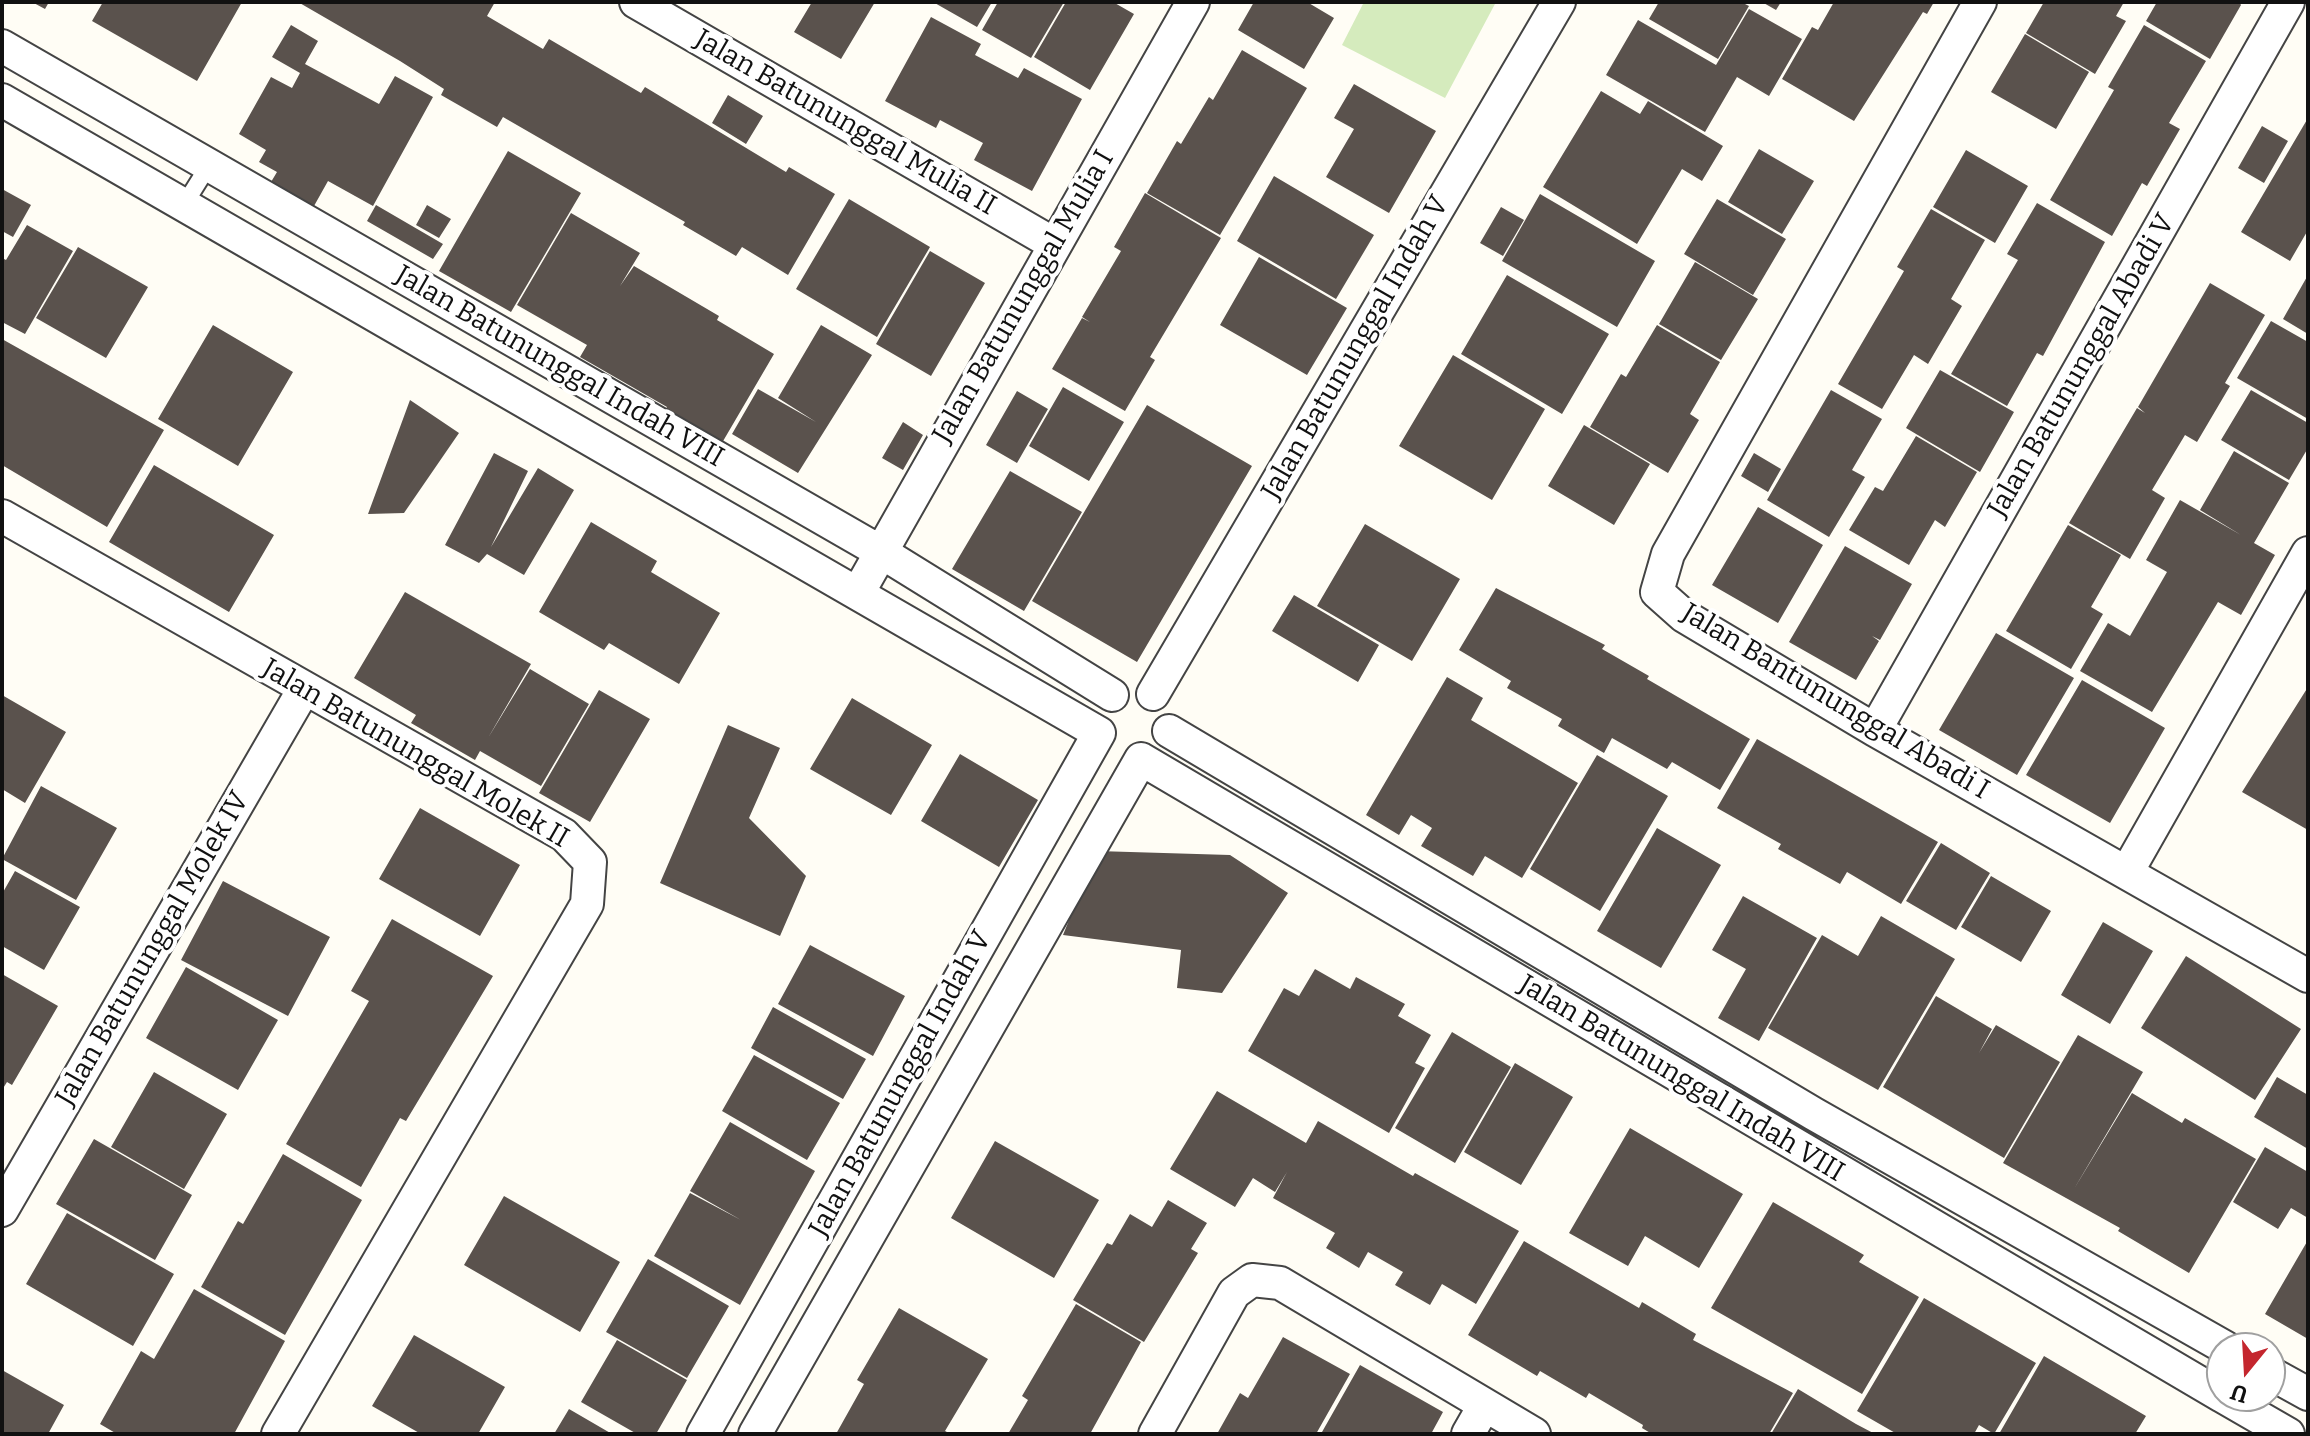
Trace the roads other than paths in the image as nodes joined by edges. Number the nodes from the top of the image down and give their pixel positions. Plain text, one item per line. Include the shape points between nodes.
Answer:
1 (636, 2) edge
2 (1193, 2) edge
3 (1559, 2) edge
4 (1980, 2) edge
5 (2288, 2) edge
6 (2, 46) edge
7 (2, 100) edge
8 (209, 165) junction
9 (184, 205) junction
10 (1054, 244) junction
11 (2, 516) edge
12 (881, 552) junction
13 (2308, 553) edge
14 (858, 593) junction
15 (304, 689) junction
16 (1153, 694) junction
17 (1112, 695) junction
18 (1875, 730) junction
19 (1169, 731) junction
20 (1099, 733) junction
21 (1141, 759) junction
22 (2127, 872) junction
23 (2308, 976) edge
24 (1814, 1114) junction
25 (1797, 1148) junction
26 (2, 1210) edge
27 (2206, 1337) edge
28 (2286, 1382) edge
29 (2206, 1387) edge
30 (2308, 1394) edge
31 (1484, 1406) junction
32 (2250, 1412) edge
33 (278, 1434) edge
34 (703, 1434) edge
35 (755, 1434) edge
36 (1155, 1434) edge
37 (1468, 1434) edge
38 (1534, 1434) edge
39 (2288, 1434) edge

1 - 10 street, Jalan Batununggal Mulia II
2 - 10 street, Jalan Batununggal Mulia I
3 - 16 street, Jalan Batununggal Indah V
4 - 18 street, Jalan Bantununggal Abadi I via 1668,554 1657,592 1684,616
5 - 18 street, Jalan Batununggal Abadi V
6 - 8 street, Jalan Batununggal Indah VIII
7 - 9 street, Jalan Batununggal Indah VIII
8 - 9 lane
8 - 12 street, Jalan Batununggal Indah VIII
9 - 14 street, Jalan Batununggal Indah VIII
10 - 12 street, Jalan Batununggal Mulia I
11 - 15 street, Jalan Batununggal Molek II
12 - 14 street, Jalan Batununggal Mulia I
12 - 17 street, Jalan Batununggal Indah VIII
13 - 22 street
14 - 20 street, Jalan Batununggal Indah VIII
15 - 26 street, Jalan Batununggal Molek IV
15 - 33 street, Jalan Batununggal Molek II via 564,835 590,862 587,904
16 - 17 street via 1126,689
16 - 19 street via 1169,717
17 - 20 street via 1098,719
18 - 22 street, Jalan Bantununggal Abadi I
19 - 21 street via 1164,744
19 - 24 street, Jalan Batununggal Indah VIII
20 - 21 street via 1115,755
20 - 34 street, Jalan Batununggal Indah V
21 - 25 street, Jalan Batununggal Indah VIII
21 - 35 street, Jalan Batununggal Indah V
22 - 23 street, Jalan Bantununggal Abadi I
24 - 25 street
24 - 27 street, Jalan Batununggal Indah VIII
25 - 29 street, Jalan Batununggal Indah VIII
28 - 30 street
31 - 36 street via 1280,1283 1252,1280 1234,1293
31 - 37 street
31 - 38 street
32 - 39 street, Jalan Batununggal Indah VIII

